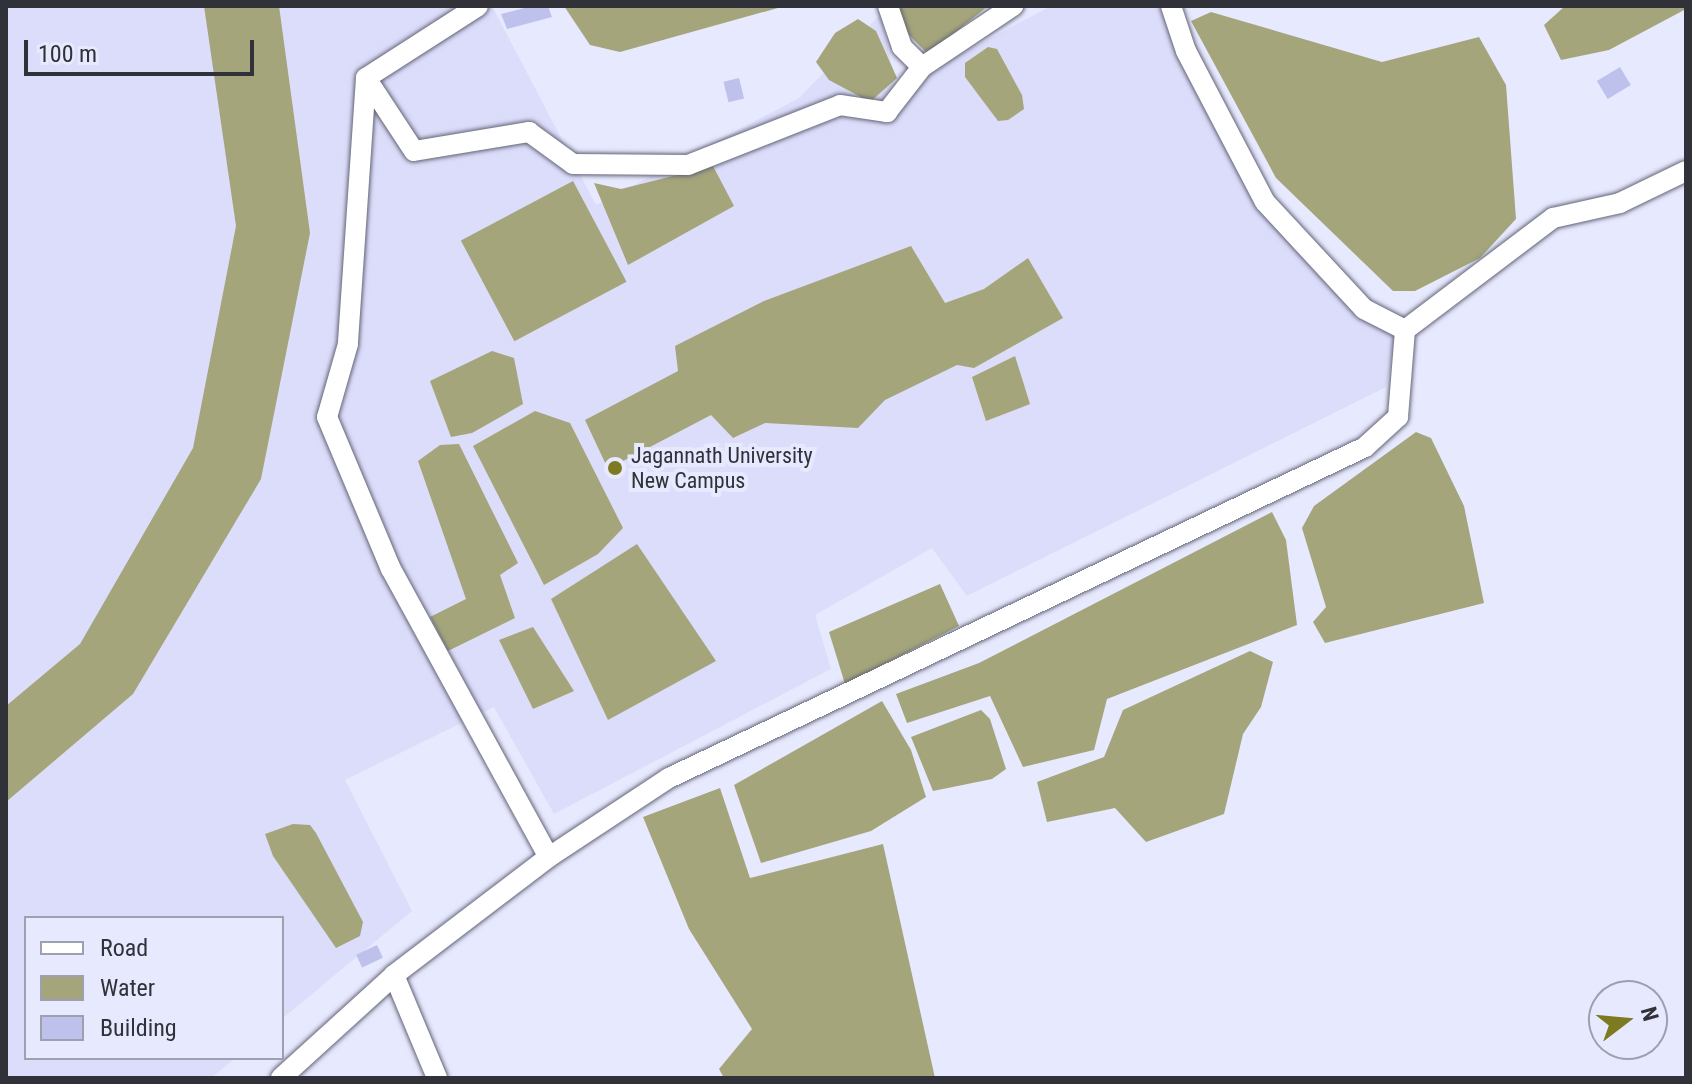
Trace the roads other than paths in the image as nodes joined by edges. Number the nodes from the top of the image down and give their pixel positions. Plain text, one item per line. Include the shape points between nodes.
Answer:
1 (478, 6) edge
2 (888, 6) edge
3 (1013, 6) edge
4 (1171, 6) edge
5 (922, 67) junction
6 (366, 78) junction
7 (1683, 174) edge
8 (1405, 330) junction
9 (549, 857) junction
10 (394, 975) junction
11 (289, 1076) edge
12 (437, 1078) edge

1 - 6 street
2 - 5 street via 902,47
3 - 5 street
4 - 8 street via 1186,51 1265,202 1364,309
5 - 6 street via 887,112 840,105 688,165 573,164 529,132 414,151
6 - 9 street via 348,344 327,417 391,569
7 - 8 street via 1620,203 1553,218
8 - 9 street via 1398,417 1365,447 669,778
9 - 10 street
10 - 11 street
10 - 12 street

